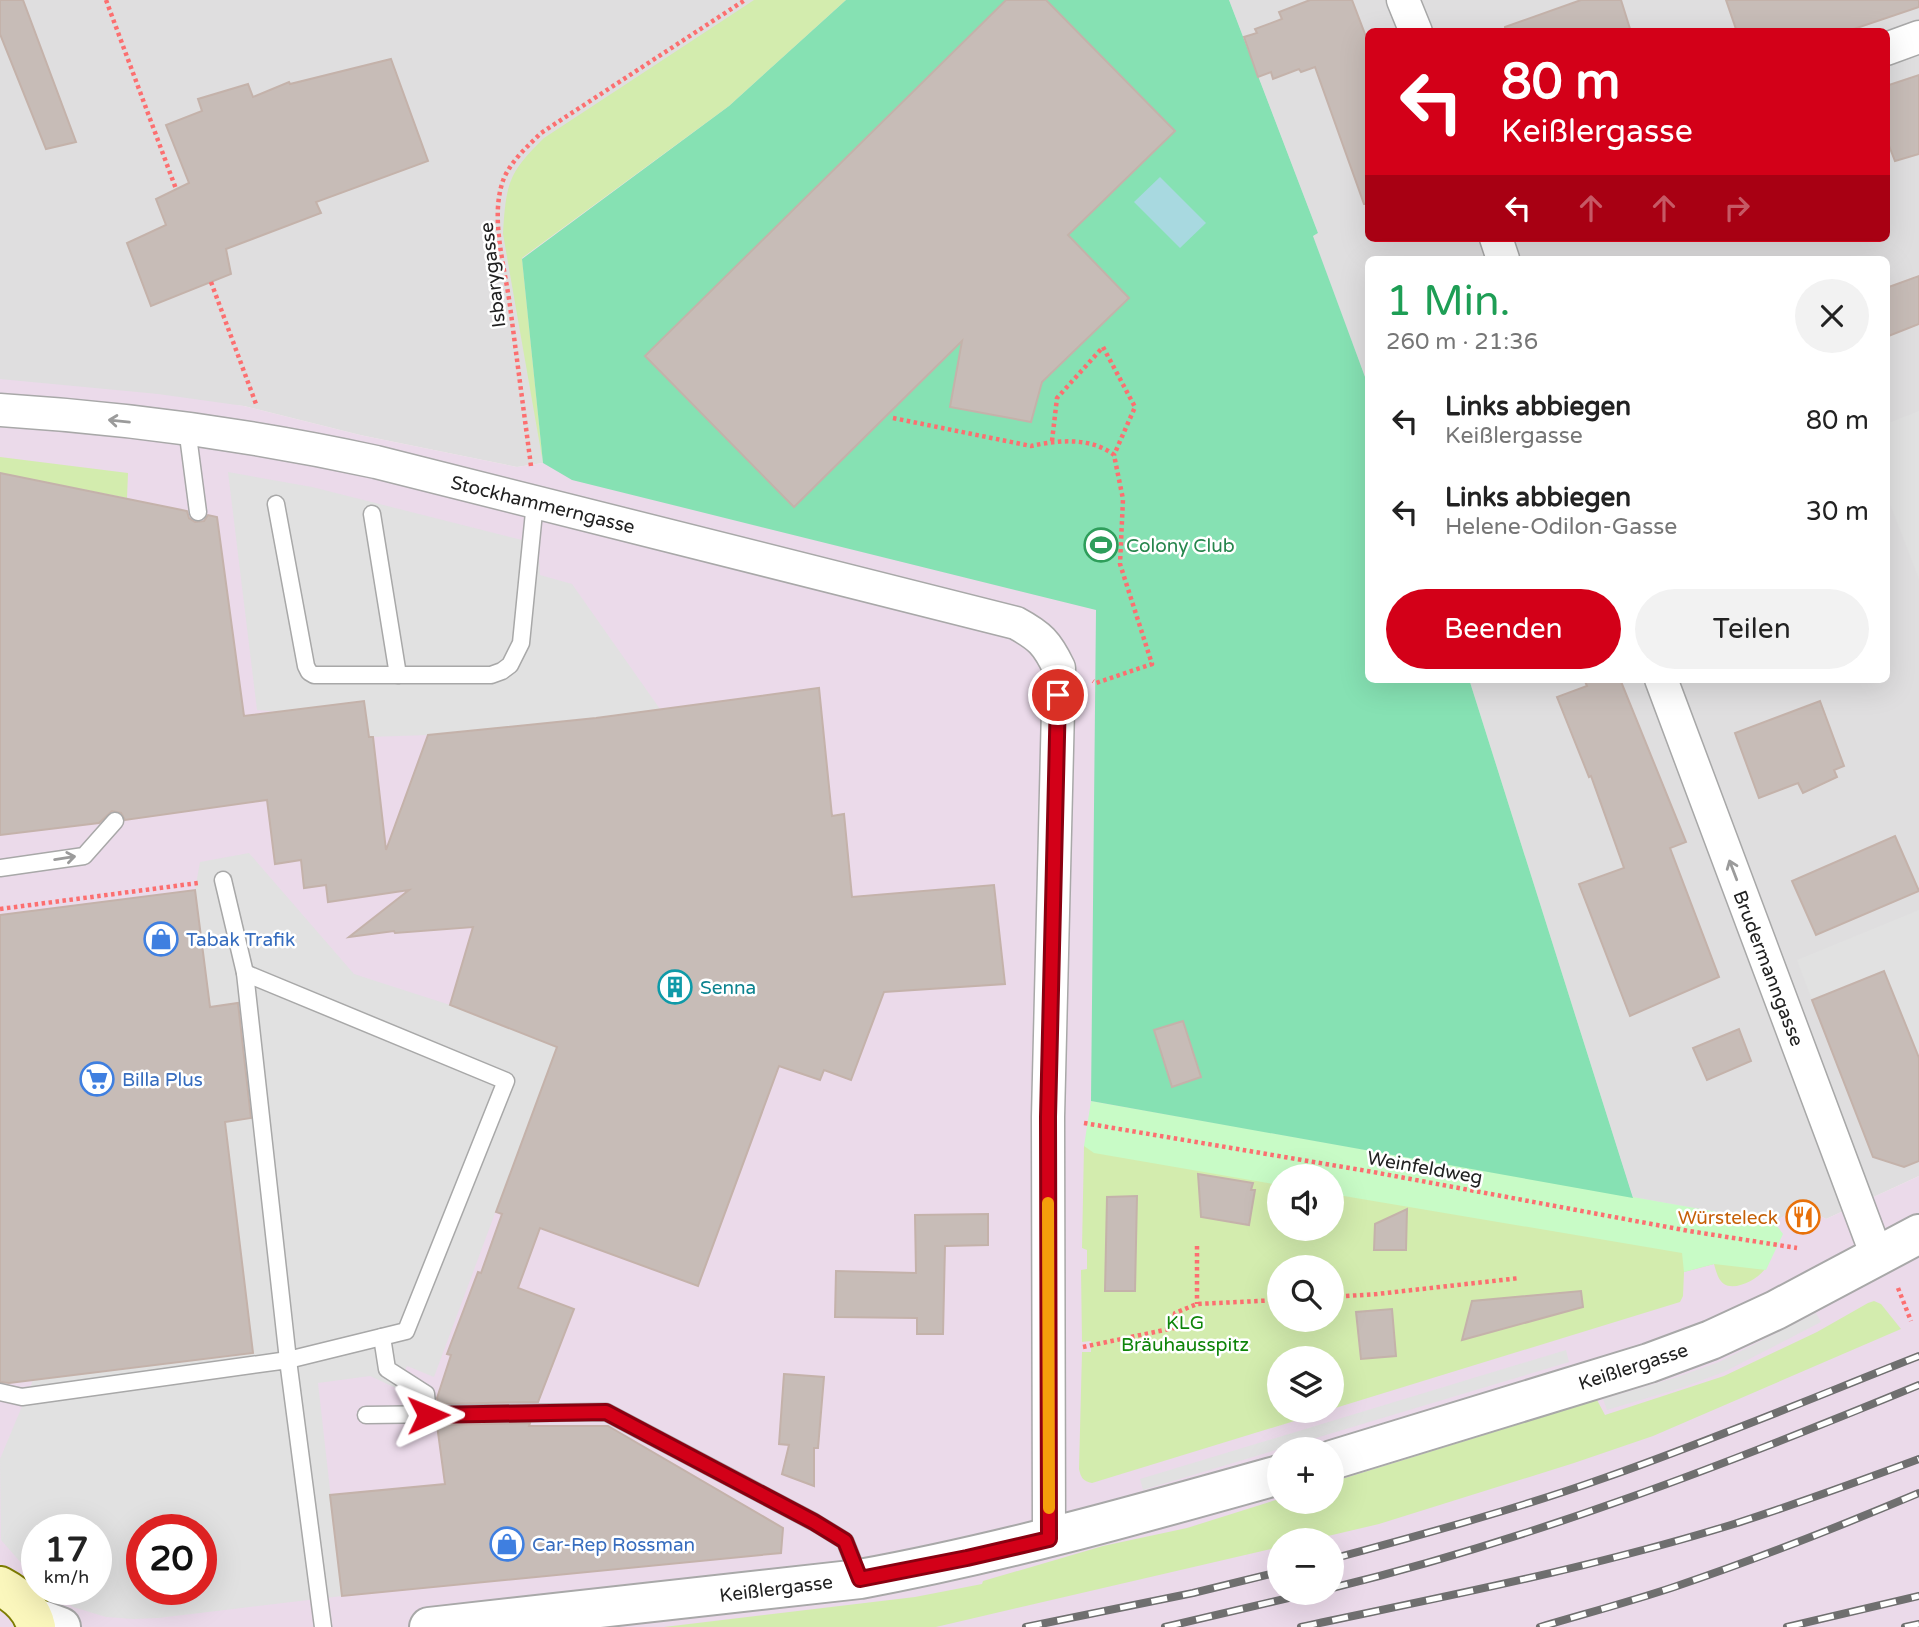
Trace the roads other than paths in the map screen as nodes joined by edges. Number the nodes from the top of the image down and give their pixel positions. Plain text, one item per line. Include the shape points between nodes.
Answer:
1 (1403, 0) edge
2 (1414, 28) edge
3 (1919, 37) edge
4 (1890, 48) edge
5 (0, 410) edge
6 (187, 428) junction
7 (536, 502) junction
8 (276, 505) dead end
9 (198, 512) dead end
10 (372, 514) dead end
11 (398, 675) junction
12 (1662, 683) edge
13 (115, 821) dead end
14 (0, 868) edge
15 (223, 880) road end
16 (245, 973) junction
17 (1919, 1234) edge
18 (1885, 1267) junction
19 (382, 1337) junction
20 (288, 1360) junction
21 (0, 1392) edge
22 (366, 1415) dead end
23 (428, 1415) junction
24 (1344, 1456) edge
25 (1267, 1478) edge
26 (1049, 1539) junction
27 (860, 1579) junction
28 (0, 1586) edge
29 (44, 1624) edge
30 (323, 1627) edge
31 (429, 1627) edge

1 - 2 street
3 - 4 street
6 -> 5 street, Stockhammerngasse
6 - 7 street, Stockhammerngasse via 376,462
6 - 9 lane
7 - 11 lane via 521,643 510,665 491,675
7 - 26 street, Stockhammerngasse via 1016,623 1051,650 1059,668 1048,1117
8 - 11 lane via 309,672 314,676
10 - 11 lane
18 -> 12 street, Brudermanngasse
14 -> 13 lane via 83,856
15 - 16 lane
16 - 19 lane via 506,1081 406,1331
16 - 20 lane
17 - 18 street, Keißlergasse
18 - 24 street, Keißlergasse via 1681,1352
19 - 20 lane
19 - 23 lane via 387,1369 426,1394
20 - 21 lane via 22,1397
20 - 30 lane
22 - 23 lane
23 - 27 lane via 606,1412 845,1541
25 - 26 street, Keißlergasse
26 - 27 street, Keißlergasse
27 - 31 street, Keißlergasse
28 - 29 main road via 18,1596

